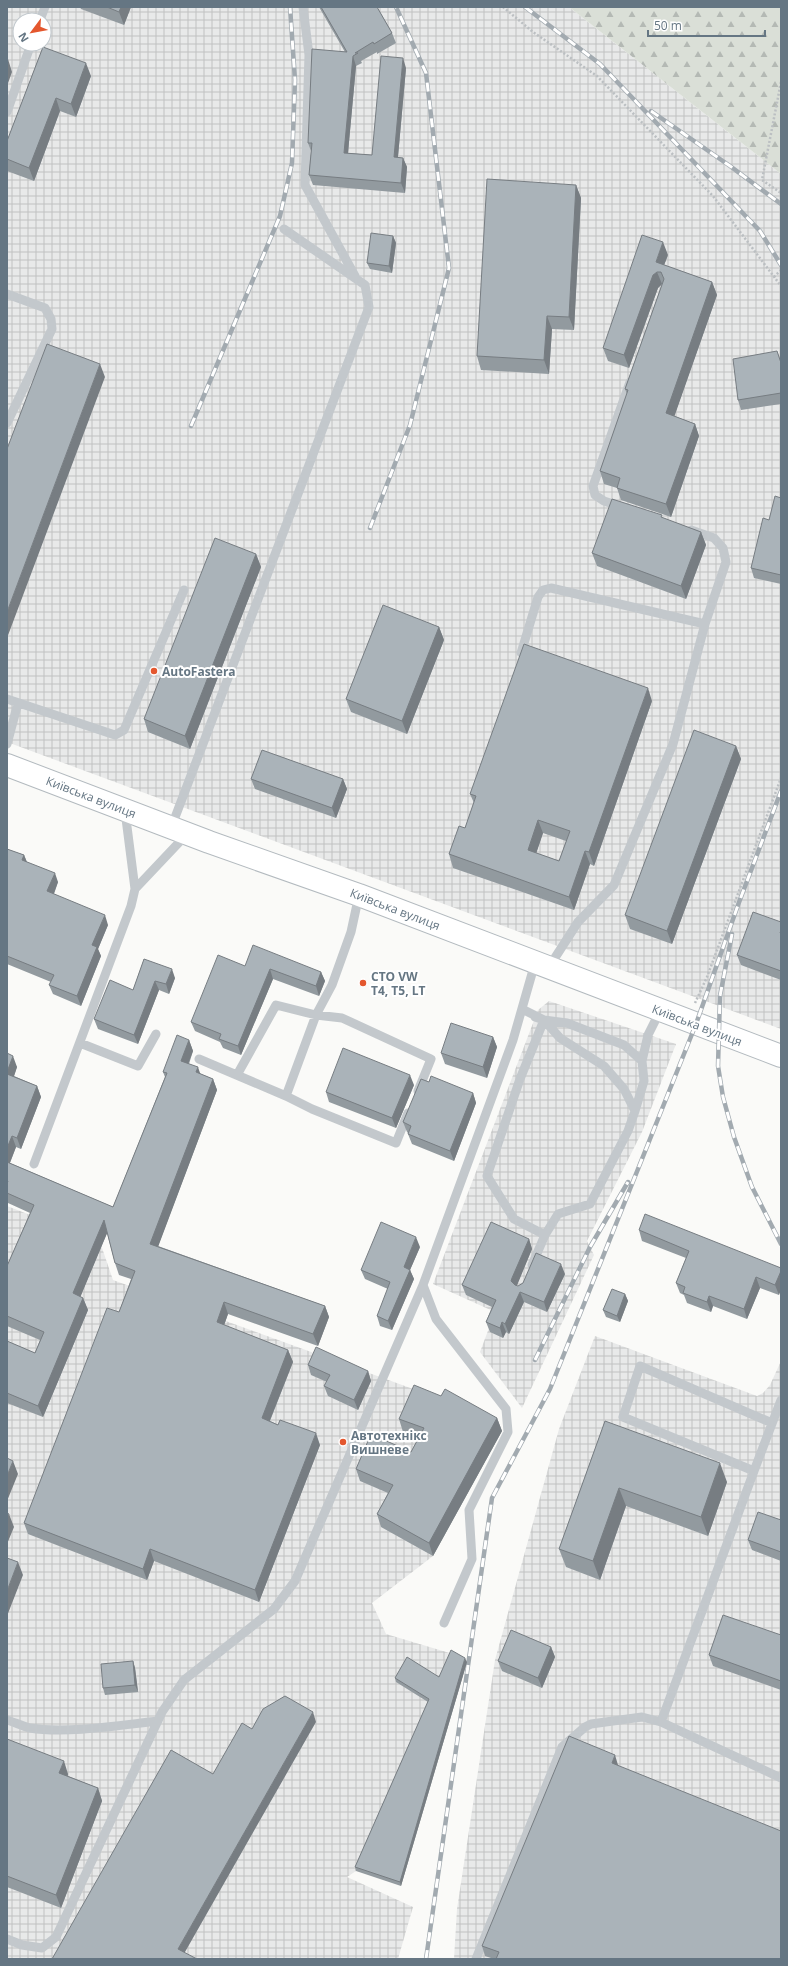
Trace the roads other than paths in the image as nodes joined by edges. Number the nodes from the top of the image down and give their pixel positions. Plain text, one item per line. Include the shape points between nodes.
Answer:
1 (303, 7) edge
2 (28, 52) edge
3 (7, 112) edge
4 (284, 229) dead end
5 (356, 279) junction
6 (7, 294) edge
7 (635, 370) edge
8 (7, 423) edge
9 (633, 511) edge
10 (684, 528) edge
11 (184, 590) dead end
12 (705, 624) junction
13 (521, 653) edge
14 (7, 699) edge
15 (18, 703) junction
16 (7, 744) edge
17 (7, 765) edge
18 (125, 810) junction
19 (179, 831) junction
20 (135, 888) junction
21 (359, 895) junction
22 (542, 965) junction
23 (522, 1008) junction
24 (660, 1011) junction
25 (316, 1015) junction
26 (544, 1020) junction
27 (156, 1034) dead end
28 (80, 1043) junction
29 (781, 1056) edge
30 (199, 1059) dead end
31 (642, 1061) junction
32 (237, 1075) junction
33 (286, 1096) junction
34 (635, 1111) junction
35 (34, 1164) dead end
36 (545, 1235) junction
37 (527, 1276) edge
38 (423, 1285) junction
39 (781, 1400) edge
40 (772, 1423) junction
41 (754, 1471) junction
42 (444, 1623) dead end
43 (7, 1720) edge
44 (158, 1720) junction
45 (661, 1722) junction
46 (781, 1778) edge
47 (7, 1939) edge
48 (476, 1959) edge

1 - 5 lane via 309,55 305,185
2 - 3 lane
4 - 5 lane
5 - 19 lane via 365,285 369,307
6 - 8 lane via 45,308 51,319 52,328
7 - 9 lane via 593,486 595,495 604,501
10 - 12 lane via 714,538 723,548 726,562
11 - 15 lane via 124,730 115,735
12 - 13 lane via 551,588 543,590 538,597
12 - 22 lane via 673,744 614,886 578,922
14 - 15 lane
15 - 16 lane
17 - 18 main road, Київська вулиця
18 - 19 main road, Київська вулиця
18 - 20 lane
19 - 20 lane
19 - 21 main road, Київська вулиця
20 - 28 lane via 131,906
21 - 22 main road, Київська вулиця
21 - 25 lane via 351,932 332,985
22 - 23 lane
22 - 24 main road, Київська вулиця
23 - 26 lane
23 - 38 lane via 513,1040
24 - 29 main road, Київська вулиця
24 - 31 lane via 648,1034
25 - 32 lane via 276,1005
25 - 33 lane
25 - 33 lane via 342,1018 431,1059 396,1143
26 - 31 lane via 567,1023 624,1045
26 - 34 lane via 560,1038 604,1066 624,1089
26 - 36 lane via 520,1079 487,1176 514,1220
27 - 28 lane via 138,1066
28 - 35 lane
30 - 32 lane
31 - 34 lane via 644,1081
32 - 33 lane
34 - 36 lane via 628,1131 590,1204 558,1214
36 - 37 lane
38 - 42 lane via 436,1319 506,1409 508,1432 469,1510 472,1559
38 - 44 lane via 295,1581 274,1610 184,1680
39 - 40 lane
40 - 41 lane
40 - 41 lane via 640,1366 623,1418
41 - 45 lane
43 - 44 lane via 29,1728 51,1729 98,1728
44 - 47 lane via 56,1937 42,1948 22,1945
45 - 46 lane
45 - 48 lane via 642,1717 591,1724 562,1747

